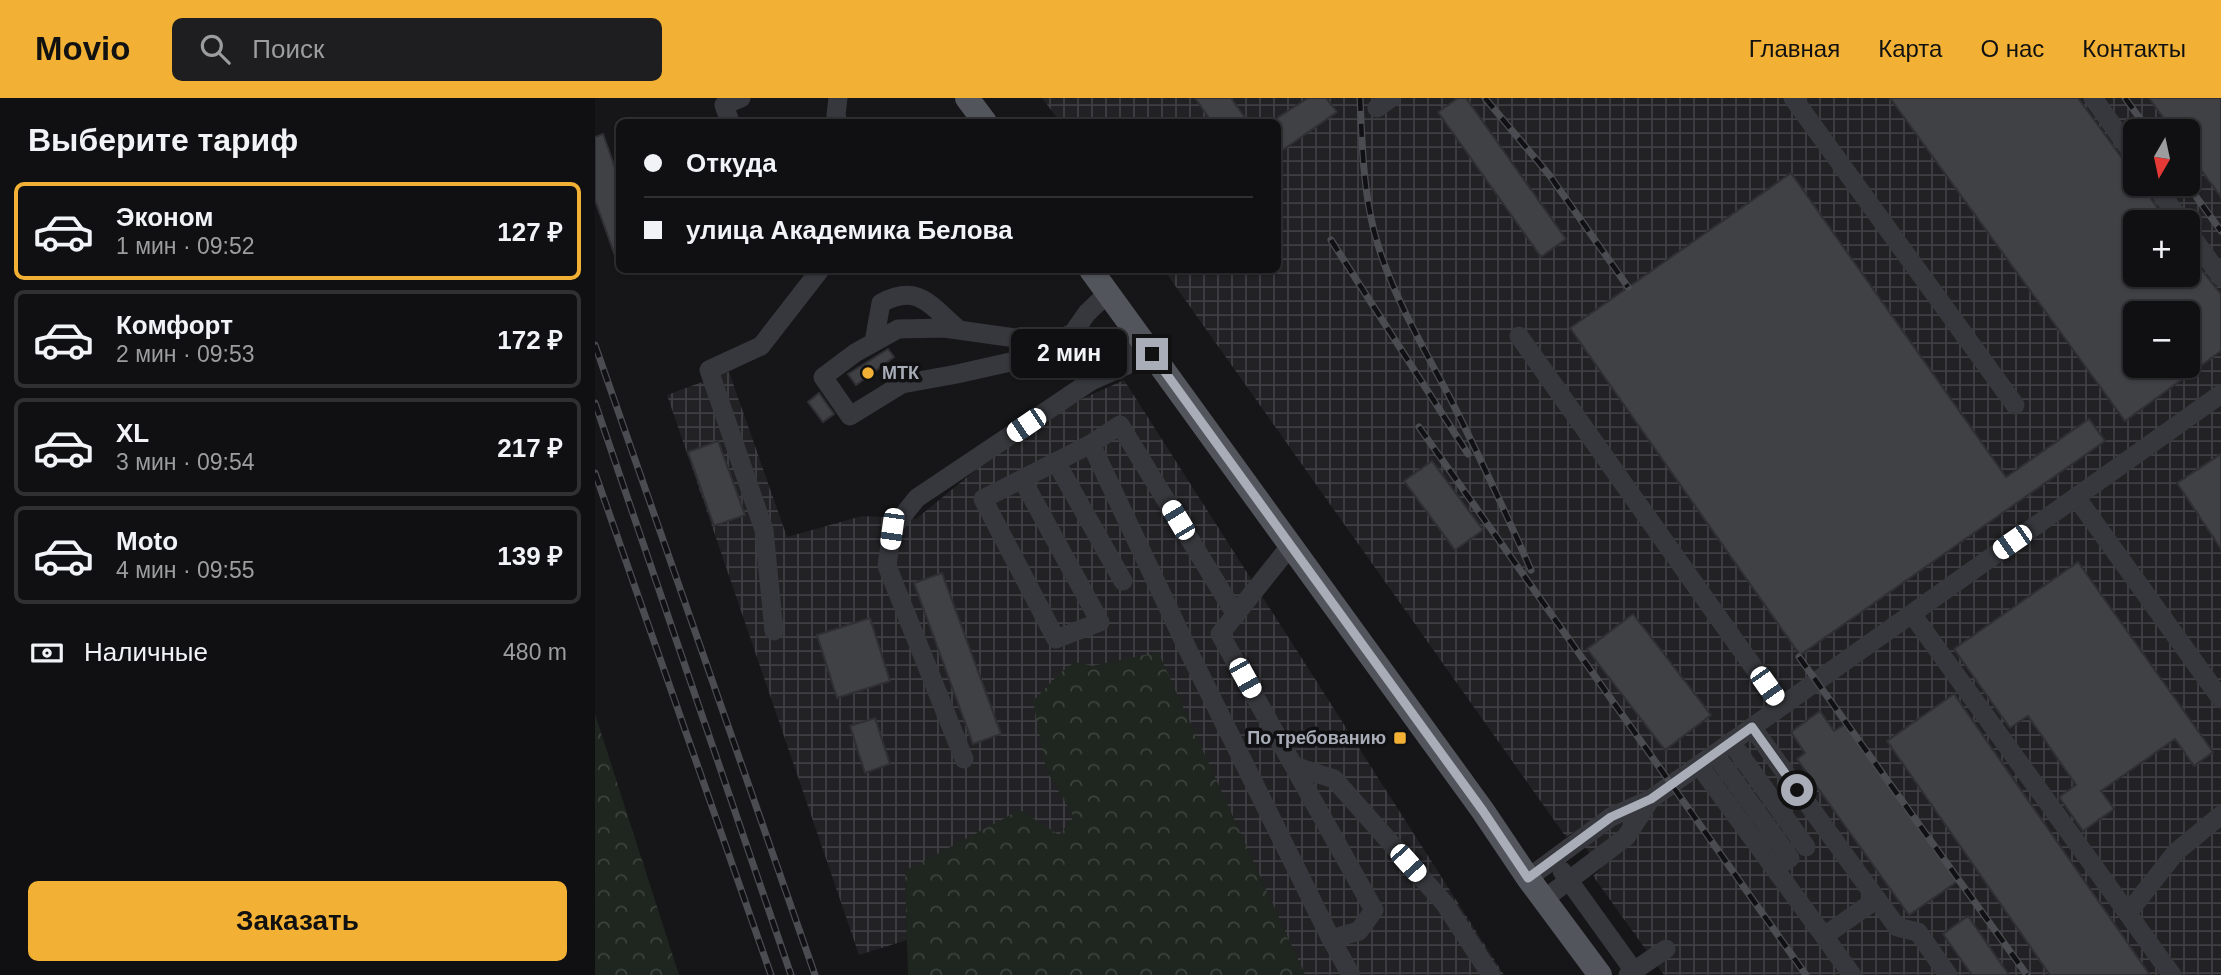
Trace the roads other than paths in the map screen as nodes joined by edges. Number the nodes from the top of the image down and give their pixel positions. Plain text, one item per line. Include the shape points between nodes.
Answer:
1 (741, 98) edge
2 (838, 98) edge
3 (967, 98) edge
4 (1793, 98) edge
5 (2093, 98) edge
6 (729, 119) edge
7 (837, 119) edge
8 (983, 119) edge
9 (2123, 139) edge
10 (2200, 248) edge
11 (818, 273) edge
12 (1093, 273) edge
13 (2221, 277) edge
14 (1108, 293) junction
15 (958, 329) junction
16 (1518, 336) dead end
17 (874, 342) junction
18 (1150, 350) junction
19 (2221, 394) edge
20 (2015, 405) dead end
21 (1091, 444) junction
22 (1056, 462) junction
23 (1022, 479) junction
24 (2076, 497) junction
25 (1291, 545) junction
26 (1123, 581) dead end
27 (1912, 614) junction
28 (1236, 615) junction
29 (775, 631) dead end
30 (2221, 699) edge
31 (1781, 706) junction
32 (1752, 727) junction
33 (1731, 742) junction
34 (964, 759) dead end
35 (1707, 759) junction
36 (1294, 766) junction
37 (1651, 799) junction
38 (2221, 815) edge
39 (1828, 832) junction
40 (1791, 858) junction
41 (1553, 859) junction
42 (1528, 878) junction
43 (1569, 881) junction
44 (1877, 899) junction
45 (1543, 900) junction
46 (2127, 913) junction
47 (1824, 936) junction
48 (1331, 939) junction
49 (1666, 949) dead end
50 (1631, 973) edge
51 (1351, 975) edge
52 (1491, 975) edge
53 (1600, 975) edge
54 (1852, 975) edge
55 (1948, 975) edge
56 (2172, 975) edge

1 - 6 lane via 724,105
2 - 7 lane
3 - 8 main road
4 - 20 lane
5 - 9 lane
10 - 13 lane
11 - 29 lane via 761,346 709,370 764,530
12 - 14 main road
14 - 15 lane via 1073,333 1059,339 1036,341
14 - 18 main road
15 - 17 lane via 898,328
15 - 17 lane via 913,294 896,295 881,303
16 - 31 lane
17 - 18 lane via 823,377 850,416 902,384 1063,350
18 - 25 main road
18 - 34 lane via 1091,381 927,491 892,529 887,566
19 - 24 lane
21 - 22 lane
21 - 28 lane via 1120,425
21 - 48 lane
22 - 23 lane
22 - 26 lane
23 - 23 lane via 983,499 1056,639 1100,622
24 - 27 lane
24 - 30 lane
25 - 28 lane
25 - 42 main road
27 - 31 lane
27 - 46 lane
28 - 36 lane via 1220,634
31 - 32 lane
32 - 33 lane
32 - 39 lane
33 - 35 lane
33 - 40 lane
35 - 37 lane
35 - 40 lane
36 - 48 lane via 1374,911 1359,931
36 - 52 lane via 1334,779 1444,904
37 - 41 lane via 1611,817
37 - 43 lane via 1626,837
38 - 46 lane via 2176,852
39 - 40 lane
39 - 44 lane
40 - 47 lane
41 - 42 lane
41 - 43 lane
42 - 45 main road
43 - 45 lane
43 - 50 lane
44 - 47 lane
44 - 55 lane via 1897,927 1918,932
45 - 53 main road
46 - 56 lane
47 - 54 lane
48 - 51 lane
49 - 50 lane

